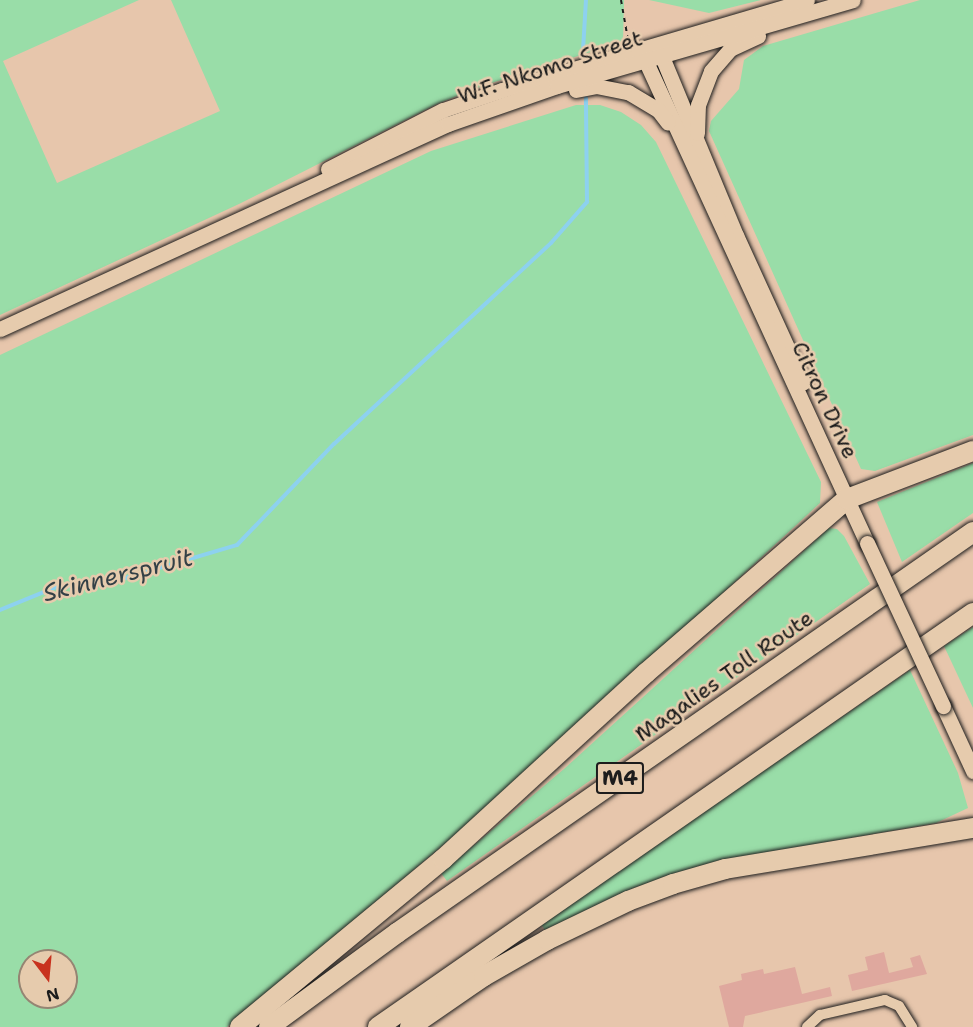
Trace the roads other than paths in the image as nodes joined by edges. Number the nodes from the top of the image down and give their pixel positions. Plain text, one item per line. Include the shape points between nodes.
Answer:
1 (807, 0) edge
2 (853, 0) edge
3 (863, 0) edge
4 (658, 49) junction
5 (639, 52) junction
6 (448, 124) junction
7 (694, 154) junction
8 (271, 203) junction
9 (0, 330) edge
10 (973, 451) edge
11 (851, 497) junction
12 (973, 532) edge
13 (973, 613) edge
14 (947, 703) junction
15 (973, 746) edge
16 (973, 771) edge
17 (973, 828) edge
18 (240, 1027) edge
19 (269, 1027) edge
20 (378, 1027) edge
21 (410, 1027) edge
22 (807, 1027) edge
23 (912, 1027) edge

1 - 4 main road, W.F. Nkomo Street
2 - 4 main road, W.F. Nkomo Street
3 - 7 main road via 730,49 711,71 698,105
4 - 5 main road, W.F. Nkomo Street
4 - 7 main road, Citron Drive
5 - 6 main road, W.F. Nkomo Street
5 - 7 main road, Citron Drive
5 - 8 main road, W.F. Nkomo Street via 443,110 300,182
6 - 7 main road via 570,91 612,87 658,110
6 - 8 main road, W.F. Nkomo Street
7 - 11 main road, Citron Drive
8 - 9 main road, W.F. Nkomo Street
10 - 11 highway
11 - 14 main road, Citron Drive, bridge
11 - 18 highway via 646,673 444,859
12 - 19 highway, Magalies Toll Route / M4 via 397,933
13 - 20 highway
14 - 15 main road, Citron Drive
14 - 16 main road, Citron Drive
17 - 21 highway via 725,869 673,884 547,940 484,976
22 - 23 street via 820,1015 885,1000 899,1006

